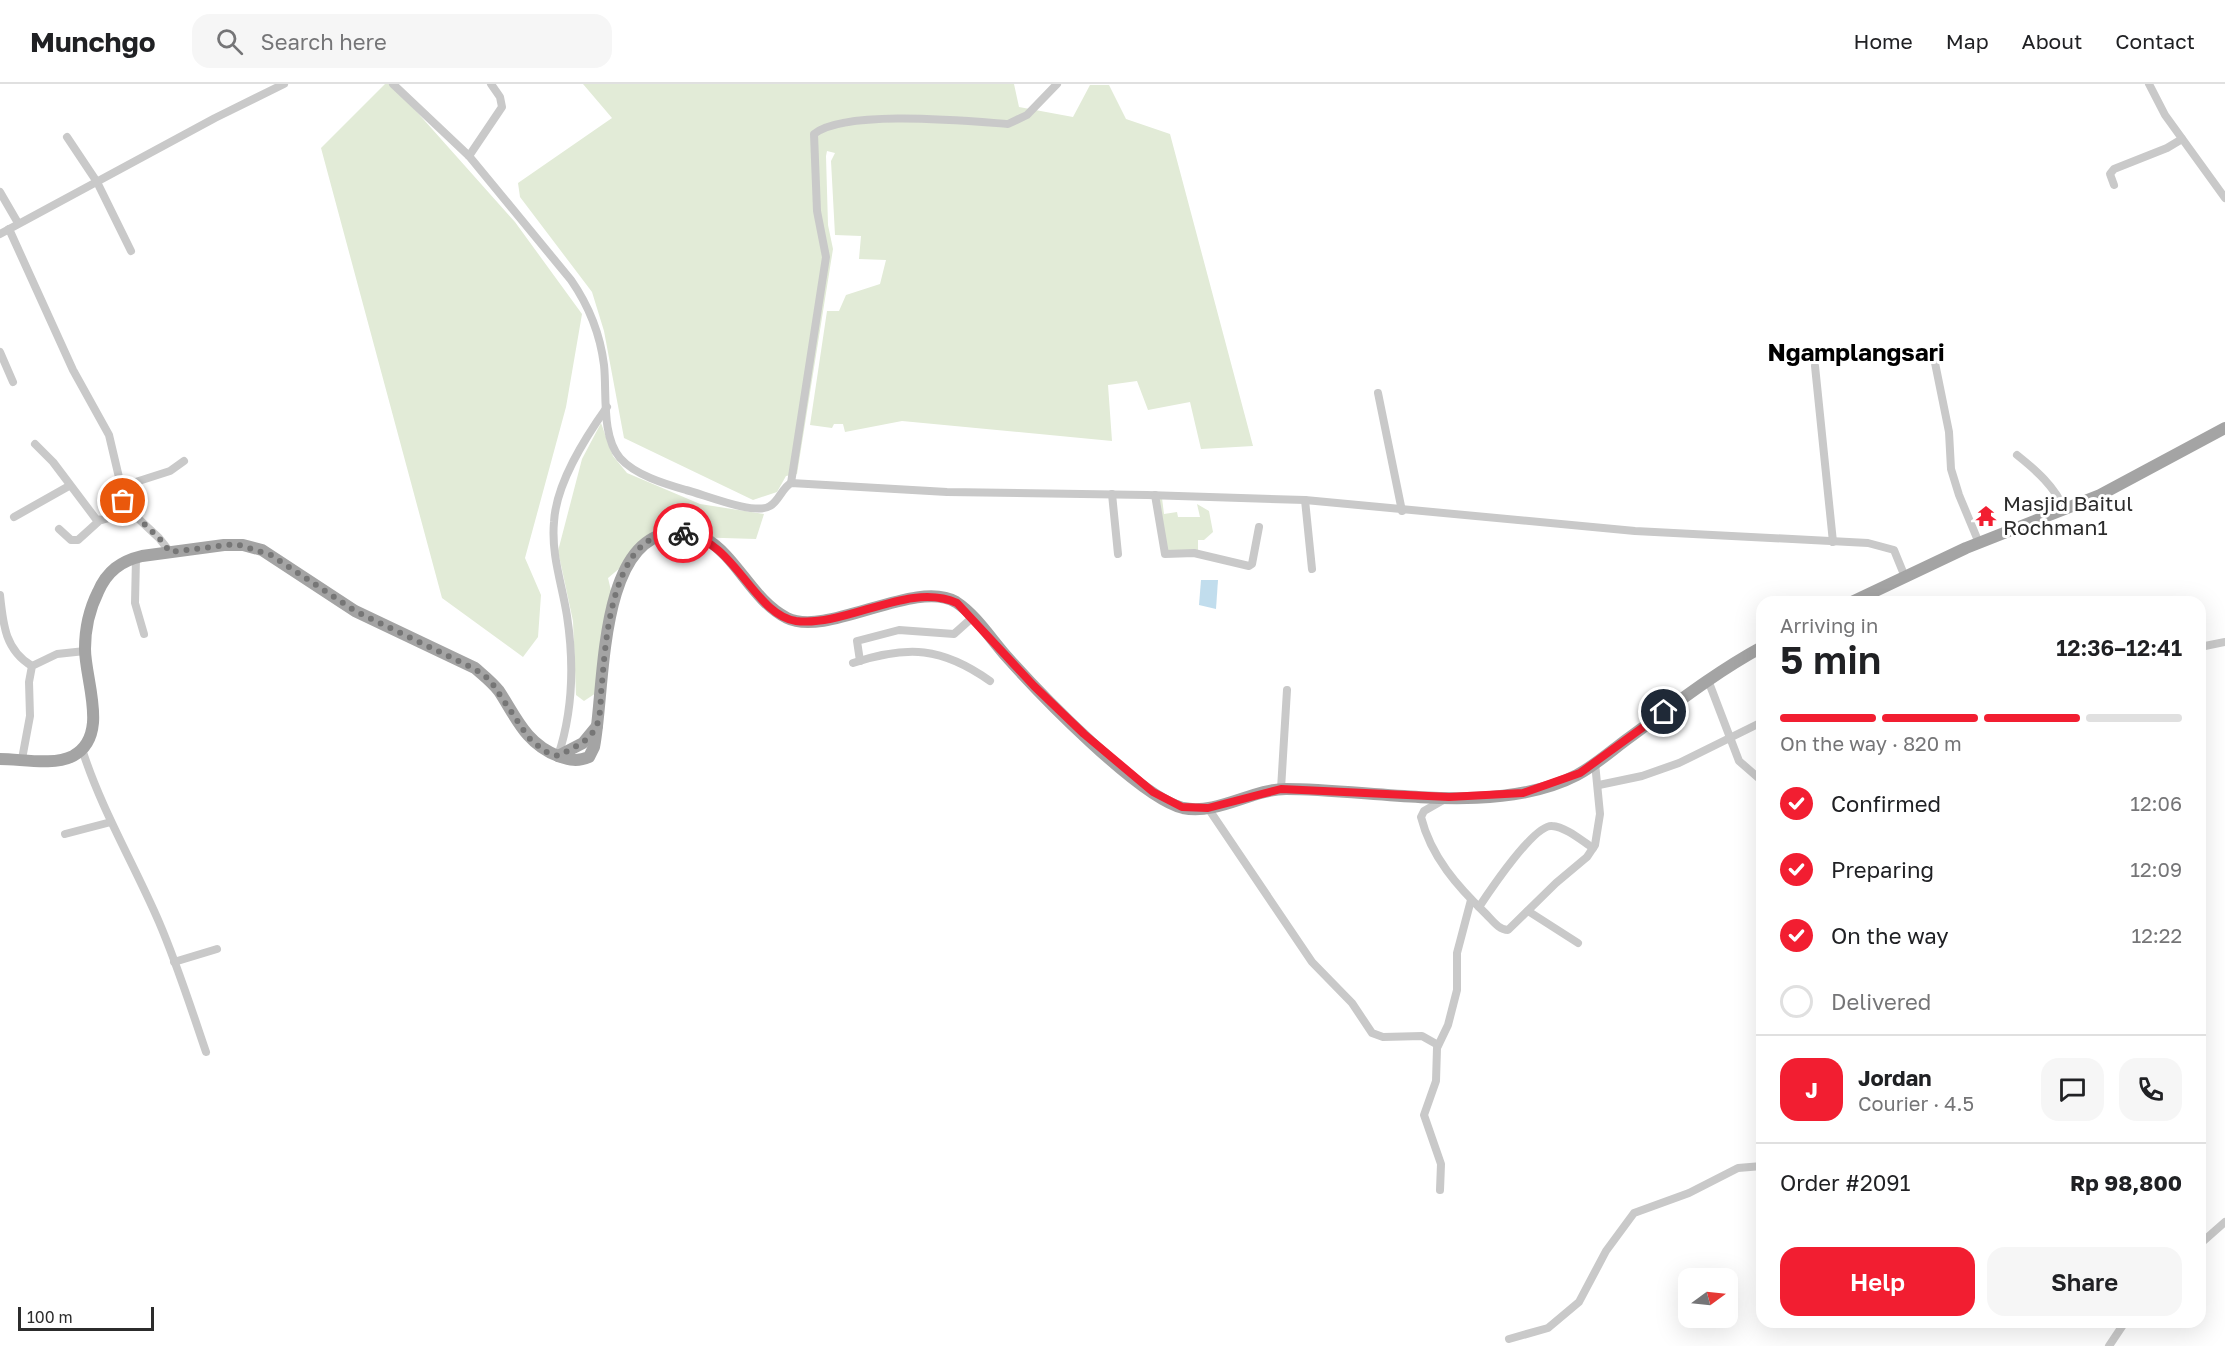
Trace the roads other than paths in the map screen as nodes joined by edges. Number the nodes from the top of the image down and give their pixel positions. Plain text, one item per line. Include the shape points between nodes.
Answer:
1 (284, 84) edge
2 (393, 84) edge
3 (491, 84) edge
4 (1057, 84) edge
5 (2149, 84) edge
6 (67, 137) dead end
7 (2182, 139) junction
8 (469, 156) junction
9 (97, 182) junction
10 (2114, 185) dead end
11 (0, 192) edge
12 (2225, 198) edge
13 (18, 223) junction
14 (9, 229) junction
15 (0, 234) edge
16 (131, 251) dead end
17 (0, 352) edge
18 (1933, 353) dead end
19 (1815, 366) dead end
20 (13, 382) dead end
21 (1378, 393) dead end
22 (607, 407) junction
23 (2225, 428) edge
24 (35, 444) dead end
25 (2017, 455) dead end
26 (184, 461) dead end
27 (792, 483) junction
28 (69, 486) junction
29 (120, 487) junction
30 (1112, 494) junction
31 (1155, 495) junction
32 (1305, 500) junction
33 (2065, 510) junction
34 (1402, 511) junction
35 (130, 512) junction
36 (14, 516) dead end
37 (99, 520) junction
38 (1259, 527) dead end
39 (59, 529) dead end
40 (1833, 542) junction
41 (1979, 543) junction
42 (170, 552) junction
43 (1118, 554) dead end
44 (136, 558) junction
45 (1312, 569) dead end
46 (1905, 577) junction
47 (0, 595) edge
48 (1865, 596) edge
49 (973, 617) junction
50 (144, 634) dead end
51 (2225, 642) edge
52 (2206, 646) edge
53 (85, 651) junction
54 (1756, 651) edge
55 (32, 666) junction
56 (1708, 680) junction
57 (990, 681) dead end
58 (1287, 690) dead end
59 (1756, 725) edge
60 (1728, 739) junction
61 (82, 749) junction
62 (558, 756) junction
63 (0, 759) edge
64 (22, 759) junction
65 (1595, 763) junction
66 (1756, 776) edge
67 (1599, 785) junction
68 (1281, 789) junction
69 (1449, 797) junction
70 (1208, 808) junction
71 (111, 822) junction
72 (65, 834) dead end
73 (1593, 848) junction
74 (1471, 900) junction
75 (1479, 907) junction
76 (1528, 911) junction
77 (1578, 943) dead end
78 (217, 949) dead end
79 (174, 962) junction
80 (1438, 1044) junction
81 (206, 1052) dead end
82 (1756, 1166) edge
83 (1440, 1190) dead end
84 (2225, 1222) edge
85 (2206, 1239) edge
86 (2121, 1328) edge
87 (1509, 1339) dead end
88 (2109, 1346) edge

1 - 9 street
2 - 8 street
3 - 8 street via 501,97 502,107
4 - 27 street via 1027,115 1008,124 880,118 834,126 814,134 817,211 826,257
5 - 7 street
6 - 9 street
7 - 10 street via 2114,169 2110,174
7 - 12 street
8 - 22 street via 585,301 602,354
9 - 13 street
9 - 16 street
11 - 13 street
13 - 14 street
14 - 15 street
14 - 29 street via 73,370 109,435
17 - 20 street
18 - 41 street via 1949,432 1951,470
19 - 40 street
21 - 34 street
22 - 27 street via 614,449 621,459 666,484 762,509 772,505
22 - 62 street via 583,440 554,519 553,550 567,615 570,658 566,732
23 - 33 main road
24 - 28 street
25 - 33 street via 2043,477
26 - 29 street via 170,471
27 - 30 street via 947,492
28 - 36 street
28 - 37 street
29 - 35 street
30 - 31 street
30 - 43 street
31 - 32 street
31 - 38 street via 1165,554 1194,553 1249,566
32 - 34 street
32 - 45 street
33 - 41 main road
34 - 40 street via 1635,531
35 - 37 street
35 - 42 street
37 - 39 street via 78,540 71,540
40 - 46 street via 1890,548 1897,555
41 - 46 main road
42 - 44 main road
42 - 62 main road via 236,544 271,555 355,611 475,669 495,686 528,737 544,751
44 - 50 street via 135,603
44 - 53 main road via 115,567 101,585 87,622
46 - 48 main road
47 - 55 street via 14,652
49 - 57 street via 954,634 899,630 857,641 856,662 882,654 931,653 952,657
49 - 62 main road via 957,603 931,596 842,616 794,621 768,604 714,545 702,537 665,534 641,548 624,569 605,646 597,726 583,743
49 - 70 main road via 1047,699 1153,792 1175,805
51 - 52 street
53 - 55 street via 57,654
53 - 61 main road via 93,717 89,740
54 - 56 main road
55 - 64 street via 30,716
56 - 60 street
56 - 65 main road
58 - 68 street
59 - 60 street
60 - 66 street via 1739,761
60 - 67 street via 1679,763
61 - 64 main road via 66,759
61 - 71 street
63 - 64 main road
65 - 67 street
65 - 69 main road via 1573,777 1523,793
67 - 73 street via 1600,814
68 - 69 main road
68 - 70 main road
69 - 74 street via 1424,811 1422,820 1444,868
70 - 80 street via 1312,962 1352,1003 1372,1032 1383,1038 1422,1036
71 - 72 street
71 - 79 street
73 - 75 street via 1554,826 1546,827 1527,843
73 - 76 street
74 - 75 street
74 - 80 street via 1457,952 1456,990 1448,1025
75 - 76 street via 1505,930
76 - 77 street
78 - 79 street
79 - 81 street
80 - 83 street via 1436,1081 1424,1115 1441,1164
82 - 87 street via 1738,1168 1634,1213 1606,1251 1579,1302 1548,1328
84 - 85 street
86 - 88 street

